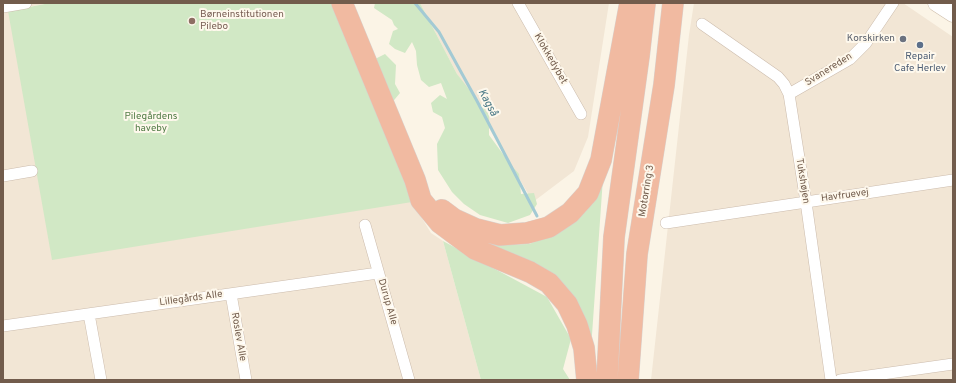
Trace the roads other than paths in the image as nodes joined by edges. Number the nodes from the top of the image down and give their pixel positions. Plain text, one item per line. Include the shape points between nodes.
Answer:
1 (26, 3) edge
2 (342, 3) edge
3 (518, 3) edge
4 (630, 3) edge
5 (645, 3) edge
6 (673, 3) edge
7 (680, 3) edge
8 (893, 3) edge
9 (936, 3) edge
10 (3, 7) edge
11 (953, 14) edge
12 (702, 24) dead end
13 (664, 85) junction
14 (789, 94) junction
15 (581, 114) dead end
16 (32, 171) dead end
17 (3, 176) edge
18 (415, 180) junction
19 (953, 180) edge
20 (806, 202) junction
21 (666, 222) dead end
22 (365, 224) dead end
23 (378, 273) junction
24 (231, 294) junction
25 (89, 314) junction
26 (3, 326) edge
27 (953, 364) edge
28 (101, 380) edge
29 (246, 380) edge
30 (409, 380) edge
31 (587, 380) edge
32 (607, 380) edge
33 (628, 380) edge
34 (831, 380) edge
35 (840, 380) edge

1 - 10 street
2 - 18 highway
3 - 15 street, Klokkedybet
4 - 18 highway via 601,160 588,193 570,213 548,227 527,233 500,235 476,230 454,219 434,203
5 - 32 highway via 614,237
6 - 13 highway, Motorring 3
7 - 13 highway
8 - 14 street, Svanereden via 866,43 850,59
9 - 11 main road
12 - 14 street, Tukshøjen via 778,77
13 - 33 highway, Motorring 3 via 637,254
14 - 20 street, Tukshøjen
16 - 17 street
18 - 31 highway via 421,200 440,223 475,249 530,272 548,283 567,304 584,348
19 - 20 street, Havfruevej
20 - 21 street, Havfruevej
20 - 34 street, Tukshøjen
22 - 23 street, Durup Alle
23 - 24 street, Lillegårds Alle
23 - 30 street, Durup Alle
24 - 25 street, Lillegårds Alle
24 - 29 street, Roslev Alle
25 - 26 street, Lillegårds Alle
25 - 28 street
27 - 35 street

